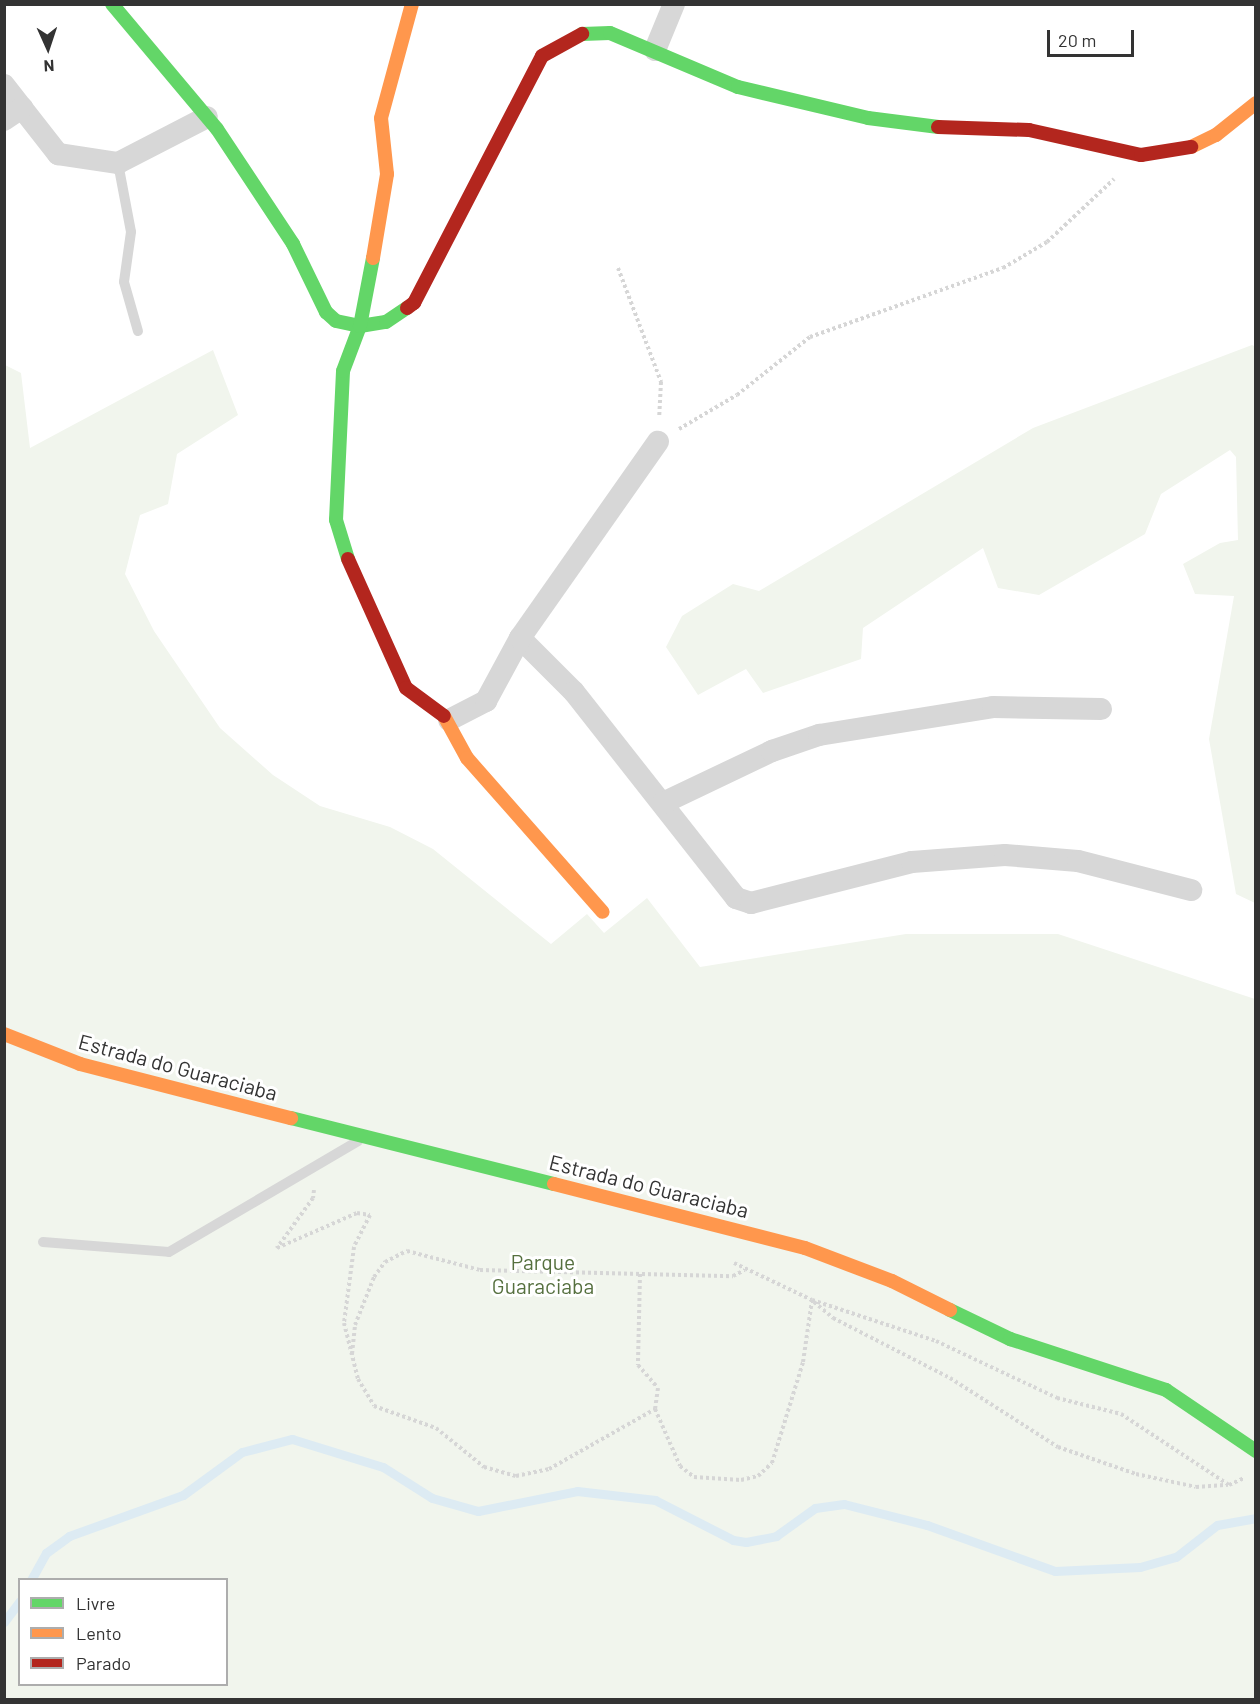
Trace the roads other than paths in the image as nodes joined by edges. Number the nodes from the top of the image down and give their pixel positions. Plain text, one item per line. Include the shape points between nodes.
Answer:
1 (112, 4) edge
2 (412, 4) edge
3 (674, 4) edge
4 (655, 50) junction
5 (4, 85) edge
6 (1256, 102) edge
7 (13, 114) edge
8 (207, 117) junction
9 (118, 163) junction
10 (360, 326) junction
11 (138, 331) dead end
12 (658, 442) road end
13 (520, 638) junction
14 (1101, 709) dead end
15 (449, 720) junction
16 (663, 803) junction
17 (1191, 890) dead end
18 (603, 912) dead end
19 (4, 1034) edge
20 (363, 1137) junction
21 (43, 1242) dead end
22 (1256, 1451) edge

1 - 8 street
2 - 10 street via 381,118 387,174 384,205
3 - 4 street
4 - 6 street via 769,97 914,126 1029,130 1141,155 1182,152 1216,135
4 - 10 street via 609,33 574,34 542,56 414,303 386,322
5 - 7 street
7 - 9 street via 58,154
8 - 9 street
8 - 10 street via 293,244 326,312 336,321
9 - 11 lane via 130,232 124,282
10 - 15 street via 343,371 336,520 340,540 397,674 421,702
12 - 13 street
13 - 15 street via 486,701
13 - 16 street via 574,692
14 - 16 street via 993,707 819,735 772,751
15 - 18 street via 467,758
16 - 17 street via 736,898 751,903 912,862 1005,855 1078,861
19 - 20 street, Estrada do Guaraciaba via 80,1064
20 - 21 lane via 169,1252
20 - 22 street, Estrada do Guaraciaba via 805,1248 892,1281 1010,1339 1166,1390

